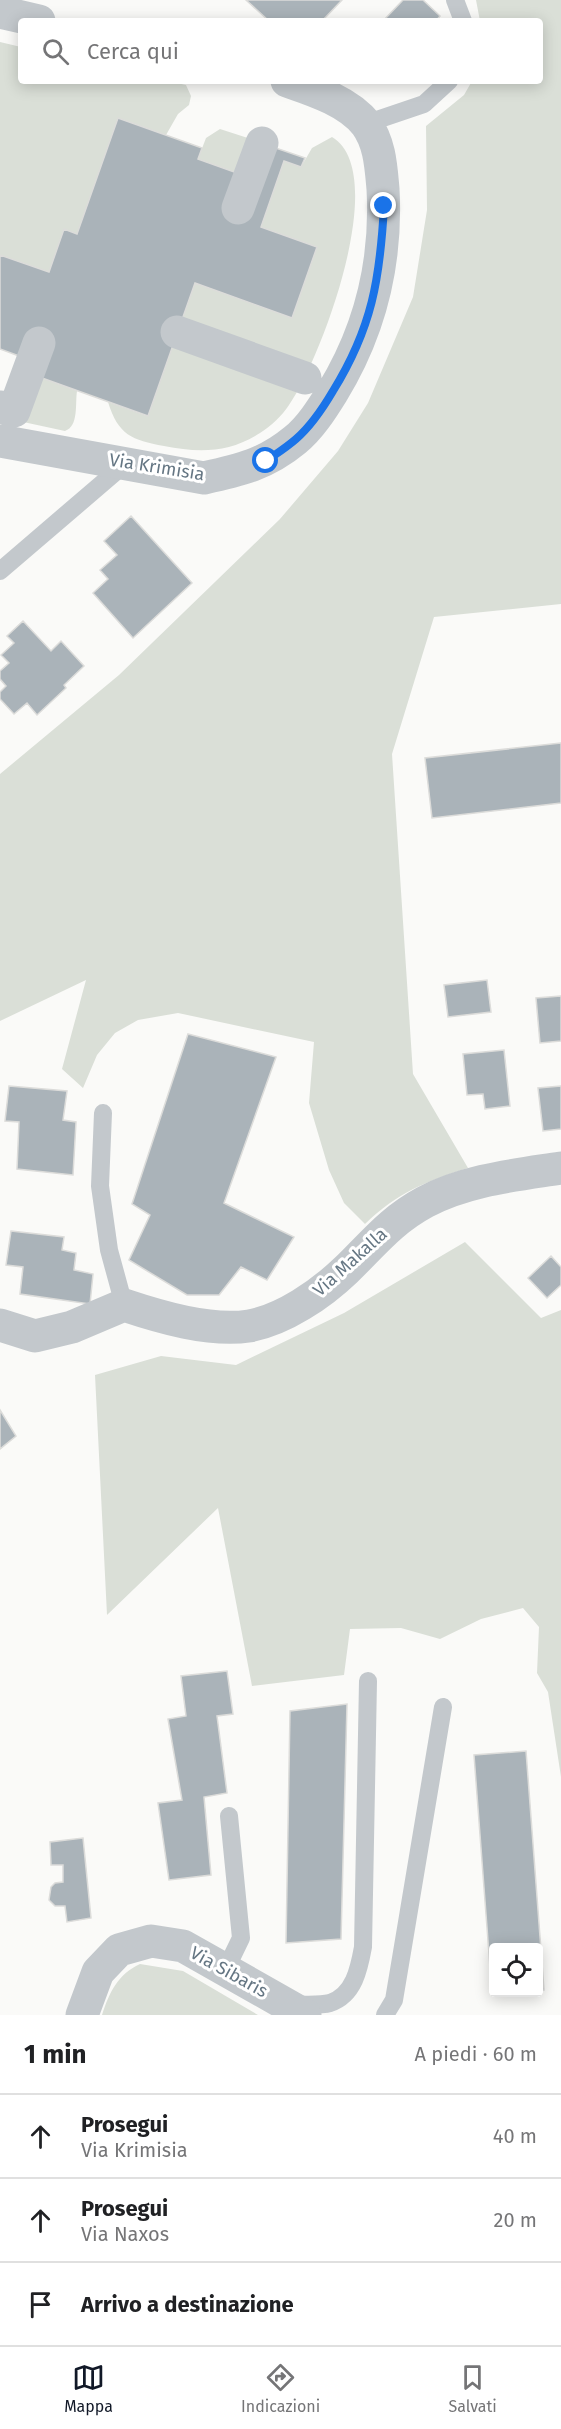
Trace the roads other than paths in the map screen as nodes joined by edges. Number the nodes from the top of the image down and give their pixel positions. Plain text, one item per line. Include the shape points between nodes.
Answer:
1 (455, 0) edge
2 (0, 12) edge
3 (26, 18) edge
4 (462, 18) edge
5 (296, 84) edge
6 (446, 84) edge
7 (365, 124) junction
8 (262, 143) dead end
9 (238, 207) dead end
10 (177, 332) dead end
11 (39, 343) dead end
12 (305, 378) dead end
13 (1, 407) edge
14 (0, 441) edge
15 (126, 463) junction
16 (0, 571) edge
17 (104, 1113) dead end
18 (561, 1168) edge
19 (124, 1305) junction
20 (0, 1325) edge
21 (368, 1681) dead end
22 (443, 1707) dead end
23 (229, 1816) dead end
24 (225, 1970) junction
25 (297, 2010) edge
26 (81, 2015) edge
27 (385, 2015) edge

1 - 4 lane
2 - 3 street
5 - 7 street via 344,106
6 - 7 lane via 424,104
7 - 15 street, Via Krimisia via 376,143 381,168 381,254 363,333 322,410 297,438 266,461 235,471 204,478
8 - 9 street
10 - 12 street
11 - 13 street via 14,411
14 - 15 street, Via Krimisia
15 - 16 lane
17 - 19 lane via 100,1186 109,1250
18 - 19 street, Via Makalla via 487,1179 426,1202 387,1227 345,1271 300,1307 249,1326 165,1319
19 - 20 street via 72,1327 35,1336
21 - 25 lane via 363,1947 359,1973 347,1992 331,2002
22 - 27 lane via 394,2000
23 - 24 lane via 241,1938
24 - 25 street, Via Sibaris
24 - 26 street, Via Sibaris via 183,1946 151,1941 119,1950 98,1972

